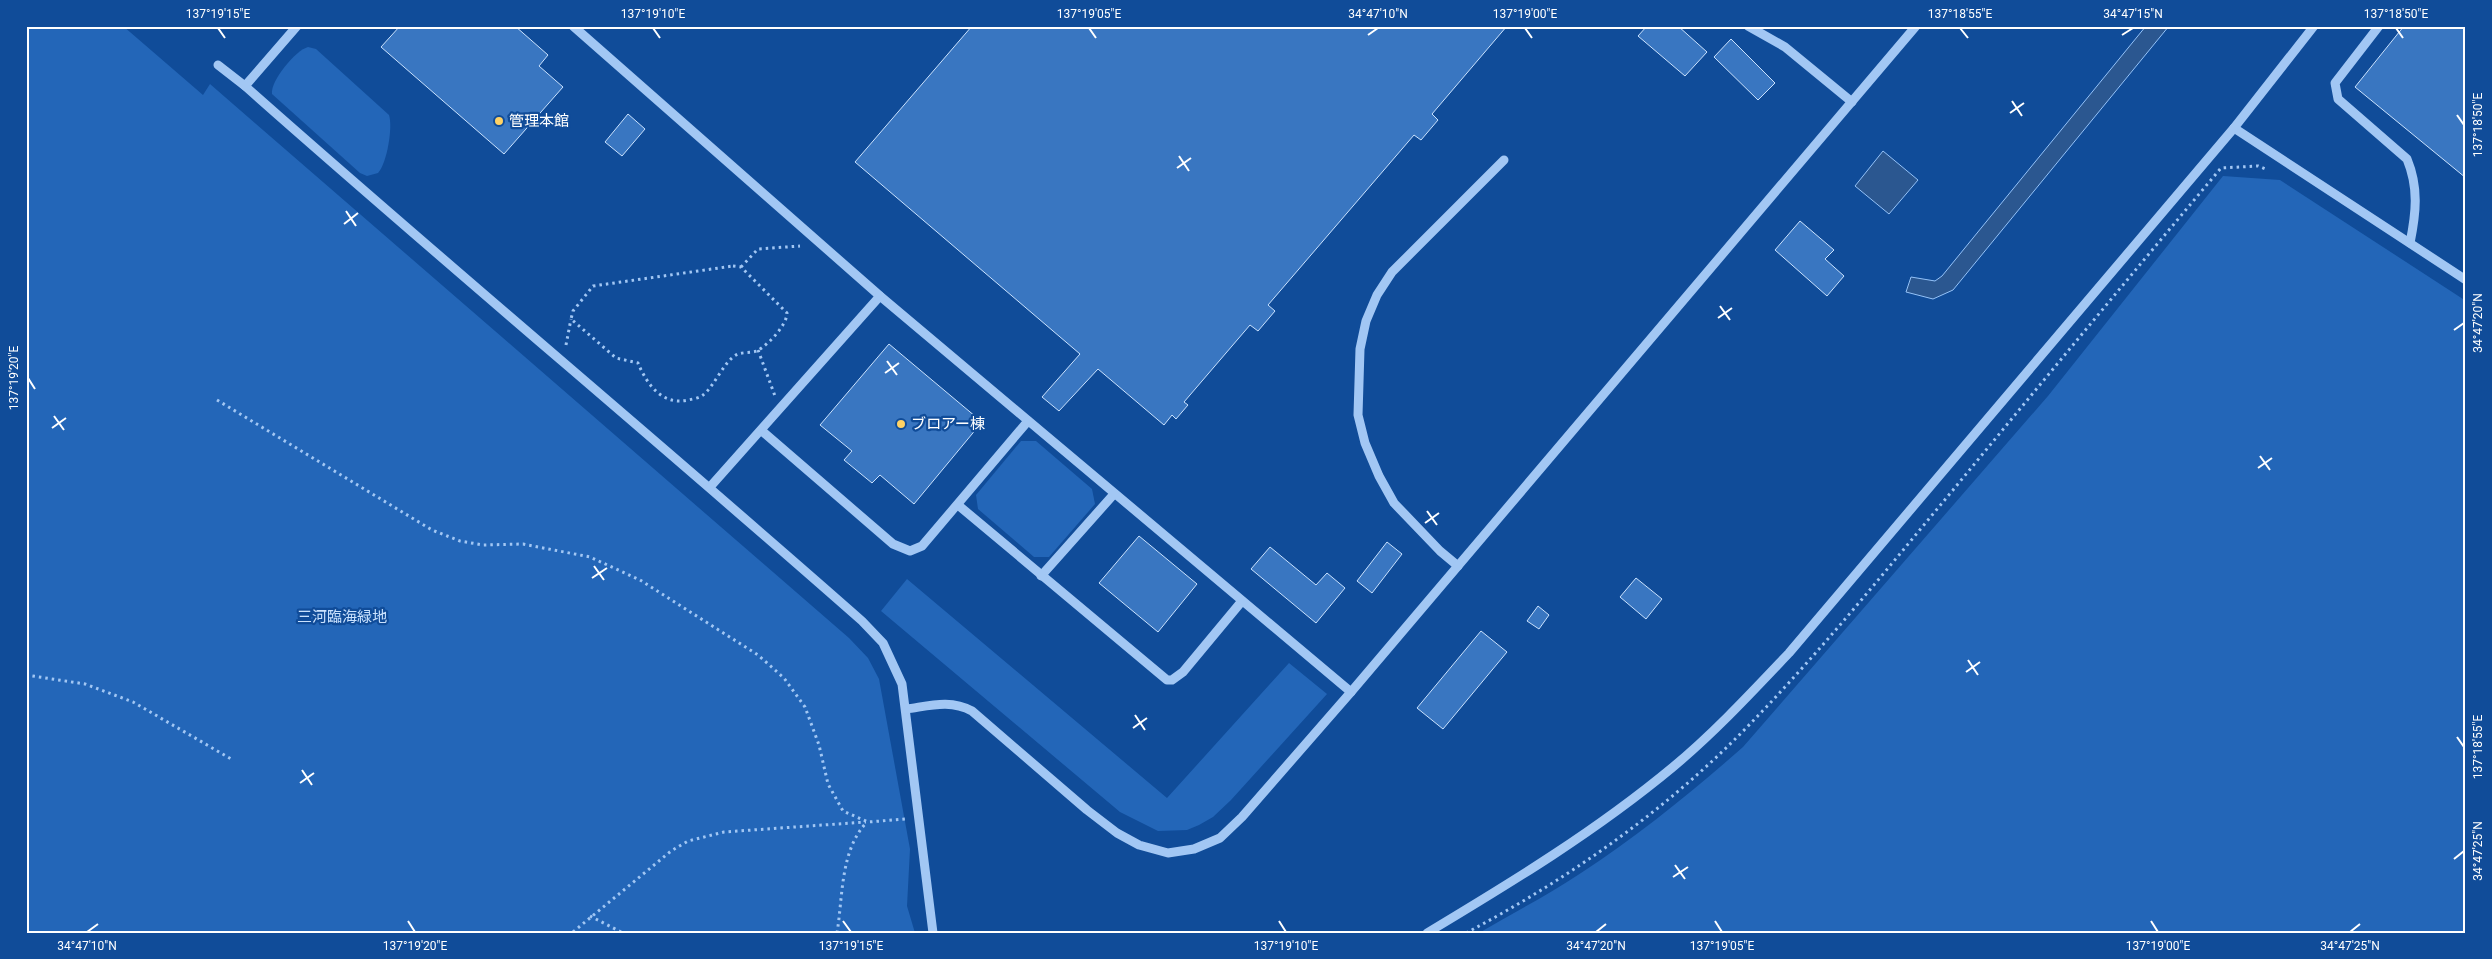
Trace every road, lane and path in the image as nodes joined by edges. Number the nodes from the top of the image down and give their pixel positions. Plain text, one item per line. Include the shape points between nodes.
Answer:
1 (296, 26) edge
2 (573, 26) edge
3 (1748, 26) edge
4 (1916, 26) edge
5 (2314, 26) edge
6 (2380, 26) edge
7 (218, 65) dead end
8 (245, 86) junction
9 (1852, 102) junction
10 (2234, 128) junction
11 (1504, 160) dead end
12 (2410, 243) junction
13 (800, 246) dead end
14 (741, 267) junction
15 (2466, 280) edge
16 (880, 296) junction
17 (571, 320) junction
18 (566, 345) dead end
19 (758, 350) junction
20 (218, 400) dead end
21 (780, 410) junction
22 (1028, 421) junction
23 (762, 431) junction
24 (710, 487) junction
25 (1114, 494) junction
26 (958, 505) junction
27 (1458, 566) junction
28 (1042, 576) junction
29 (1242, 601) junction
30 (26, 675) edge
31 (1351, 692) junction
32 (906, 709) junction
33 (233, 760) dead end
34 (920, 818) junction
35 (868, 822) junction
36 (590, 916) junction
37 (572, 932) edge
38 (623, 933) edge
39 (837, 933) edge
40 (933, 933) edge
41 (1427, 933) edge

1 - 8 street
2 - 16 street
3 - 9 street via 1785,47
4 - 9 street
5 - 10 street
6 - 12 street via 2335,83 2338,100 2407,159 2417,210
7 - 8 street
8 - 24 street
9 - 27 street
10 - 12 street
10 - 41 street via 1789,653 1712,733 1672,768 1574,842
11 - 27 street via 1392,272 1366,321 1360,349 1358,415 1379,476 1394,503
12 - 15 street
13 - 14 path via 758,249
14 - 17 path via 592,286 573,310
14 - 19 path via 787,313 787,319
16 - 21 street
16 - 22 street
17 - 18 path
17 - 19 path via 616,358 638,363 648,384 677,403 703,395 734,357
19 - 21 path
20 - 35 path via 432,530 460,541 483,545 523,544 590,557 640,580 758,655 784,678 805,707 819,745 828,784 843,811
21 - 23 street
22 - 25 street
22 - 26 street
23 - 24 street
23 - 26 street via 904,550 916,550 922,546
24 - 32 street via 883,643 897,670
25 - 28 street
25 - 29 street
26 - 28 street
27 - 31 street
28 - 29 street via 1167,680 1183,672
29 - 31 street
30 - 33 path via 85,684 133,702
31 - 32 street via 1231,829 1206,845 1168,853 1139,845 1117,833 962,705 949,703
32 - 34 street
34 - 35 path
34 - 40 street
35 - 36 path via 724,832 688,841
35 - 39 path via 850,849
36 - 37 path
36 - 38 path

